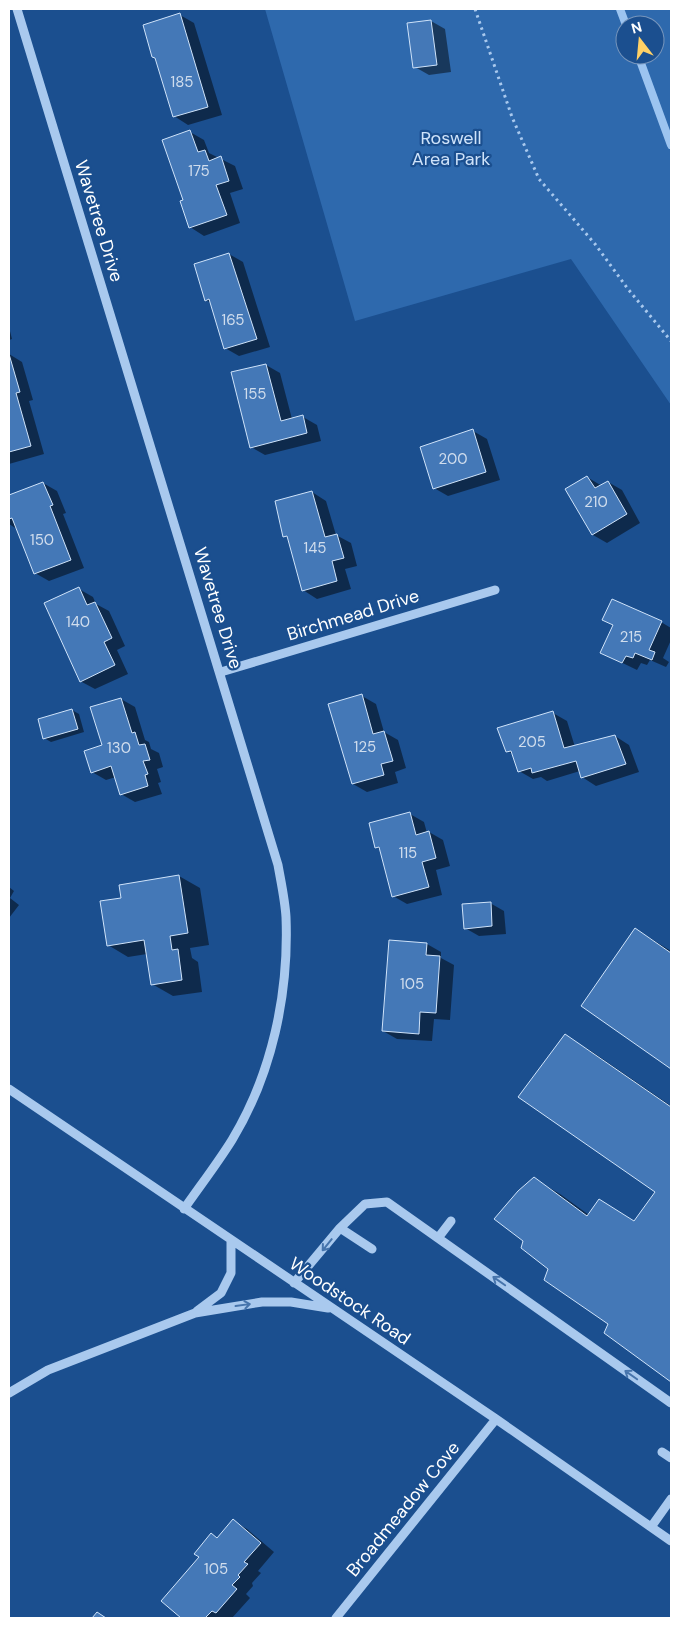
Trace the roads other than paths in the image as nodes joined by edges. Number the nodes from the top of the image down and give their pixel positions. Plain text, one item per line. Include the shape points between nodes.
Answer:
1 (17, 9) edge
2 (495, 590) dead end
3 (221, 672) junction
4 (9, 1089) edge
5 (184, 1209) junction
6 (451, 1221) dead end
7 (340, 1228) junction
8 (438, 1238) junction
9 (231, 1241) junction
10 (372, 1249) dead end
11 (294, 1283) junction
12 (331, 1308) junction
13 (195, 1313) junction
14 (9, 1393) edge
15 (671, 1403) edge
16 (496, 1420) junction
17 (662, 1452) dead end
18 (671, 1458) edge
19 (671, 1499) edge
20 (650, 1527) junction
21 (671, 1541) edge
22 (336, 1618) edge

1 - 3 street, Wavetree Drive
2 - 3 street, Birchmead Drive
3 - 5 street, Wavetree Drive via 278,865 286,916 286,968 276,1032 259,1087 232,1139
4 - 5 street, Woodstock Road
5 - 9 street, Woodstock Road
6 - 8 street
7 - 8 street via 365,1204 386,1202
7 - 10 street
7 -> 11 street
15 -> 8 street
9 - 11 street, Woodstock Road
9 - 13 street via 231,1273 221,1292
11 - 12 street, Woodstock Road
13 -> 12 street via 262,1302 291,1302
12 - 16 street, Woodstock Road
13 - 14 street via 48,1370
16 - 20 street, Woodstock Road
16 - 22 street, Broadmeadow Cove
17 - 18 street
19 - 20 street
20 - 21 street, Woodstock Road

